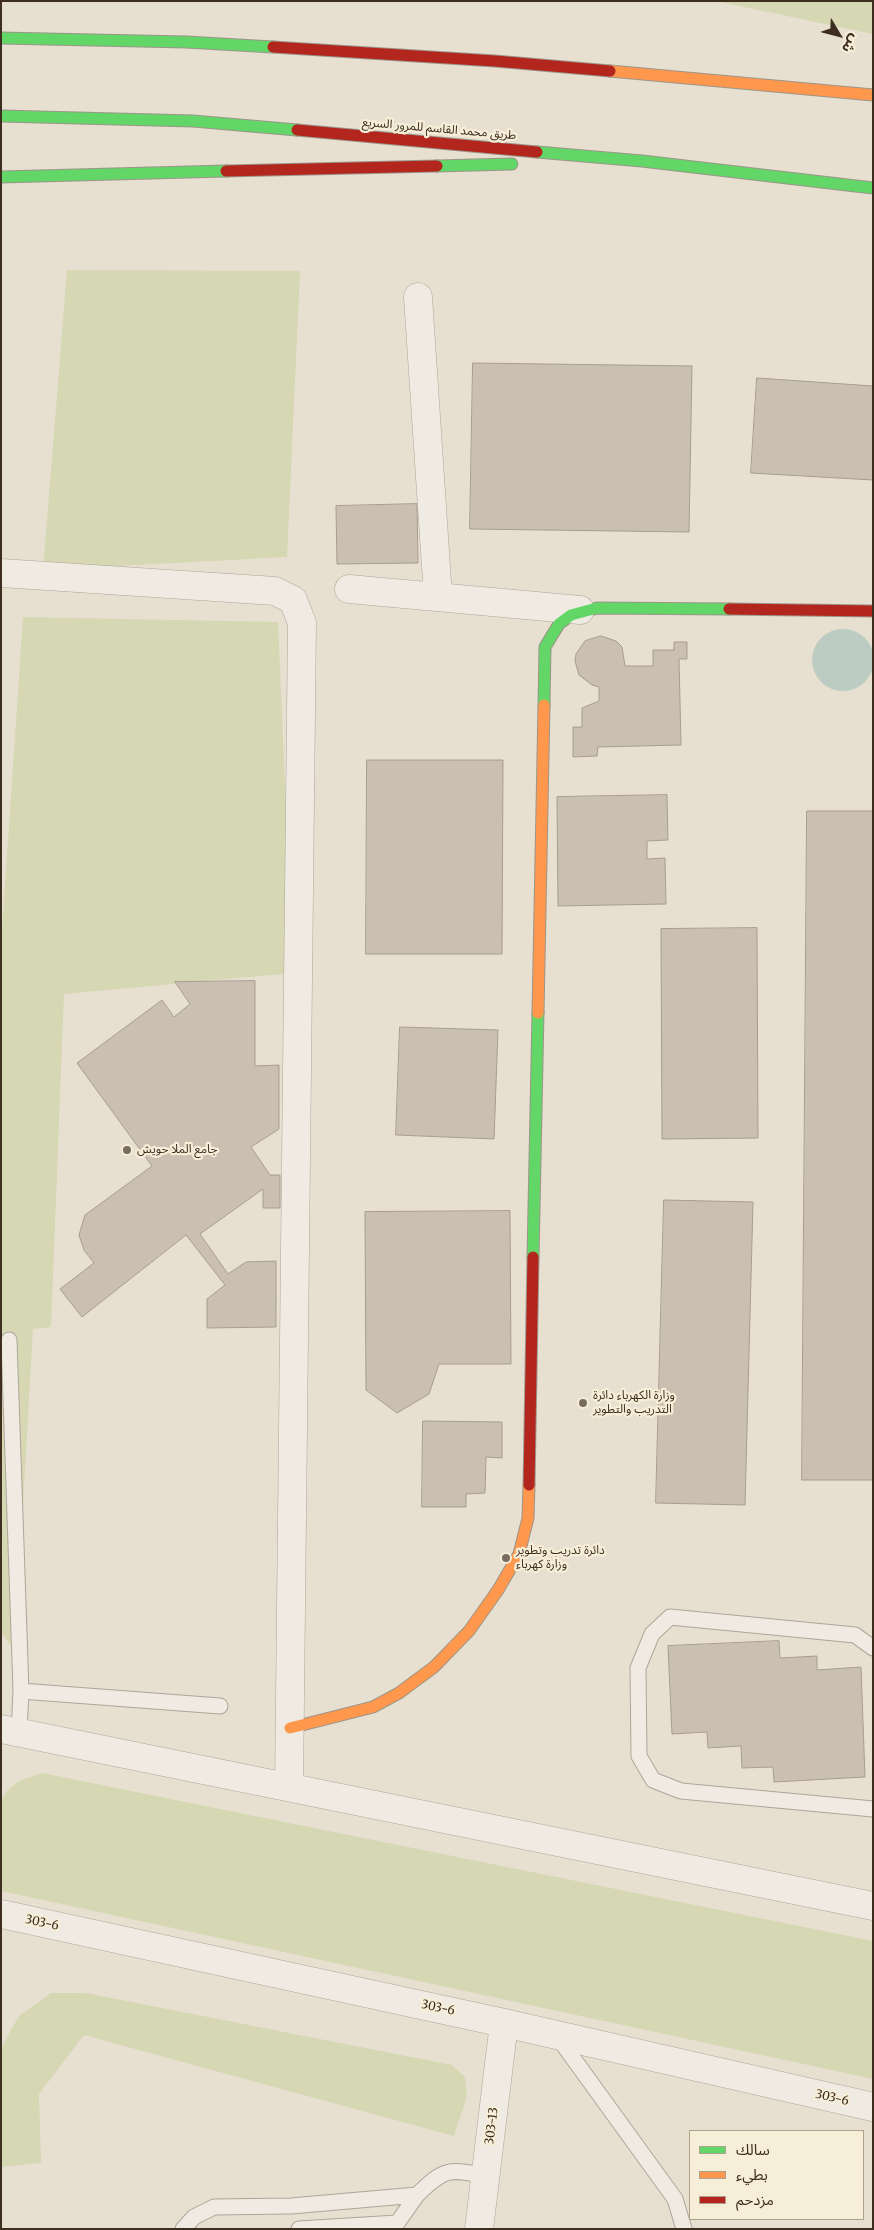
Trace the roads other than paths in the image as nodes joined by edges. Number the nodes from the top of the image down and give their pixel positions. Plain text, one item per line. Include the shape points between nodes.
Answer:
1 (1, 38) edge
2 (873, 95) edge
3 (1, 116) edge
4 (642, 161) junction
5 (1, 177) edge
6 (873, 188) edge
7 (418, 297) dead end
8 (1, 573) edge
9 (349, 589) dead end
10 (438, 597) junction
11 (580, 610) junction
12 (873, 611) edge
13 (9, 1340) dead end
14 (873, 1648) edge
15 (21, 1691) junction
16 (220, 1706) dead end
17 (290, 1728) junction
18 (10, 1730) edge
19 (290, 1786) junction
20 (873, 1809) edge
21 (873, 1906) edge
22 (1, 1914) edge
23 (504, 2023) junction
24 (556, 2034) junction
25 (873, 2107) edge
26 (485, 2176) junction
27 (417, 2195) junction
28 (395, 2226) edge
29 (183, 2229) edge
30 (299, 2229) edge
31 (479, 2229) edge
32 (684, 2229) edge

1 - 2 main road via 186,42 495,62
3 - 4 main road, طريق محمد القاسم للمرور السريع via 193,120
4 - 5 main road
4 - 6 main road, طريق محمد القاسم للمرور السريع
7 - 10 street
8 - 17 street via 275,591 293,600 302,623
9 - 10 street
10 - 11 street
11 - 12 main road
11 - 17 main road via 558,623 545,647 528,1518 519,1554 469,1632 434,1667 399,1693 373,1707
13 - 15 lane
14 - 20 lane via 855,1636 670,1617 652,1634 638,1668 639,1756 653,1780 680,1791
15 - 16 lane
15 - 18 lane
17 - 19 street
18 - 19 street
19 - 21 street
22 - 23 street, 303-6
23 - 24 street, 303-6
23 - 26 street, 303-13
24 - 25 street, 303-6
24 - 32 lane via 675,2199
26 - 27 lane via 448,2172 436,2176
26 - 31 street, 303-13
27 - 28 lane
27 - 29 lane via 292,2206 214,2206 194,2217
28 - 30 lane

